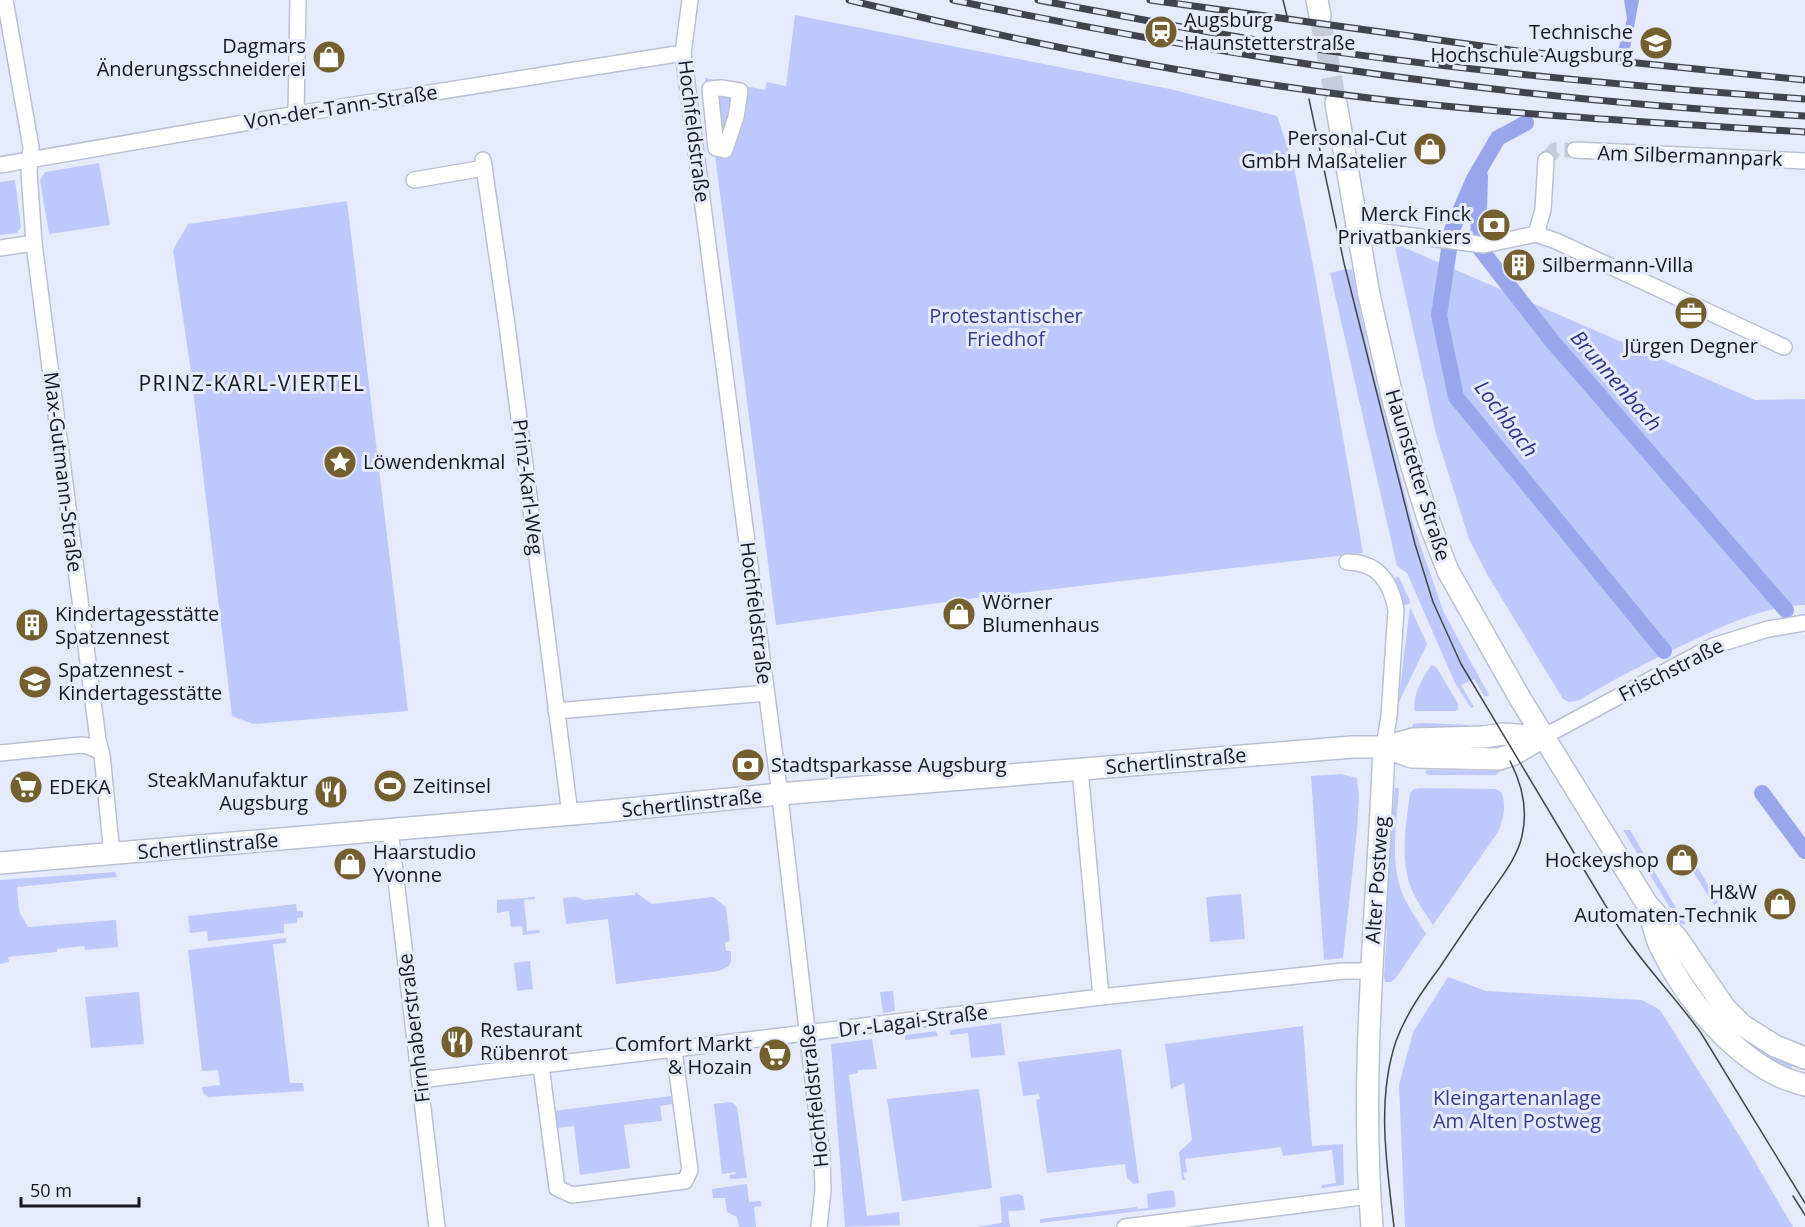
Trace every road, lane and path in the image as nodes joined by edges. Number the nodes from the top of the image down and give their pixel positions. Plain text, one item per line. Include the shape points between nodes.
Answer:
1 (5, 0) edge
2 (298, 0) edge
3 (690, 0) edge
4 (683, 53) junction
5 (1336, 103) tunnel mouth
6 (296, 114) junction
7 (1575, 150) tunnel mouth
8 (29, 160) junction
9 (1546, 160) dead end
10 (1805, 161) edge
11 (0, 165) edge
12 (414, 180) dead end
13 (1359, 229) junction
14 (1536, 234) junction
15 (34, 243) junction
16 (0, 248) edge
17 (1784, 347) dead end
18 (1347, 562) dead end
19 (1805, 623) edge
20 (766, 693) junction
21 (556, 711) junction
22 (1543, 737) junction
23 (1384, 747) junction
24 (99, 751) junction
25 (0, 753) edge
26 (1080, 769) junction
27 (780, 794) junction
28 (570, 814) junction
29 (390, 829) junction
30 (112, 854) junction
31 (0, 863) edge
32 (1647, 904) junction
33 (1371, 971) junction
34 (1101, 997) junction
35 (808, 1034) junction
36 (674, 1050) junction
37 (1805, 1058) edge
38 (541, 1066) junction
39 (420, 1080) junction
40 (1805, 1085) edge
41 (1370, 1196) junction
42 (437, 1227) edge
43 (819, 1227) edge
44 (1125, 1227) edge
45 (1372, 1227) edge

1 - 8 street, Max-Gutmann-Straße via 31,147
2 - 6 street
3 - 4 street, Hochfeldstraße
4 - 6 street, Von-der-Tann-Straße
4 - 20 street, Hochfeldstraße
5 - 13 street, Haunstetter Straße
6 - 8 street, Von-der-Tann-Straße
7 - 10 street, Am Silbermannpark
8 - 11 street, Von-der-Tann-Straße
8 - 15 street, Max-Gutmann-Straße
9 - 14 street via 1543,210
12 - 21 street, Prinz-Karl-Weg via 484,164
13 - 14 street via 1484,245
13 - 22 street, Haunstetter Straße via 1369,295 1398,421 1435,537 1456,587
14 - 17 street
15 - 16 street
15 - 24 street, Max-Gutmann-Straße
18 - 23 street, Alter Postweg via 1368,564 1393,594 1396,610
19 - 22 street, Frischstraße via 1713,645
20 - 21 street
20 - 27 street, Hochfeldstraße
21 - 28 street, Prinz-Karl-Weg
22 - 23 street, Schertlinstraße via 1503,734 1413,739
22 - 32 street, Haunstetter Straße
23 - 26 street, Schertlinstraße
23 - 33 street, Alter Postweg
24 - 25 street via 81,745
24 - 30 street, Max-Gutmann-Straße
26 - 27 street, Schertlinstraße
26 - 34 street
27 - 28 street, Schertlinstraße
27 - 35 street, Hochfeldstraße
28 - 29 street, Schertlinstraße
29 - 30 street, Schertlinstraße
29 - 39 street, Firnhaberstraße
30 - 31 street, Schertlinstraße
32 - 37 street, Haunstetter Straße via 1677,938 1720,1002 1742,1025 1775,1046
32 - 40 street, Haunstetter Straße via 1660,948 1706,1016 1760,1064 1776,1075
33 - 34 street, Dr.-Lagai-Straße
33 - 41 street, Alter Postweg
34 - 35 street, Dr.-Lagai-Straße
35 - 36 street, Dr.-Lagai-Straße
35 - 43 street, Hochfeldstraße via 822,1158
36 - 38 street, Dr.-Lagai-Straße
36 - 38 street via 690,1170 685,1181 665,1185 572,1195 557,1188
38 - 39 street, Dr.-Lagai-Straße
39 - 42 street, Firnhaberstraße
41 - 44 street
41 - 45 street, Alter Postweg

